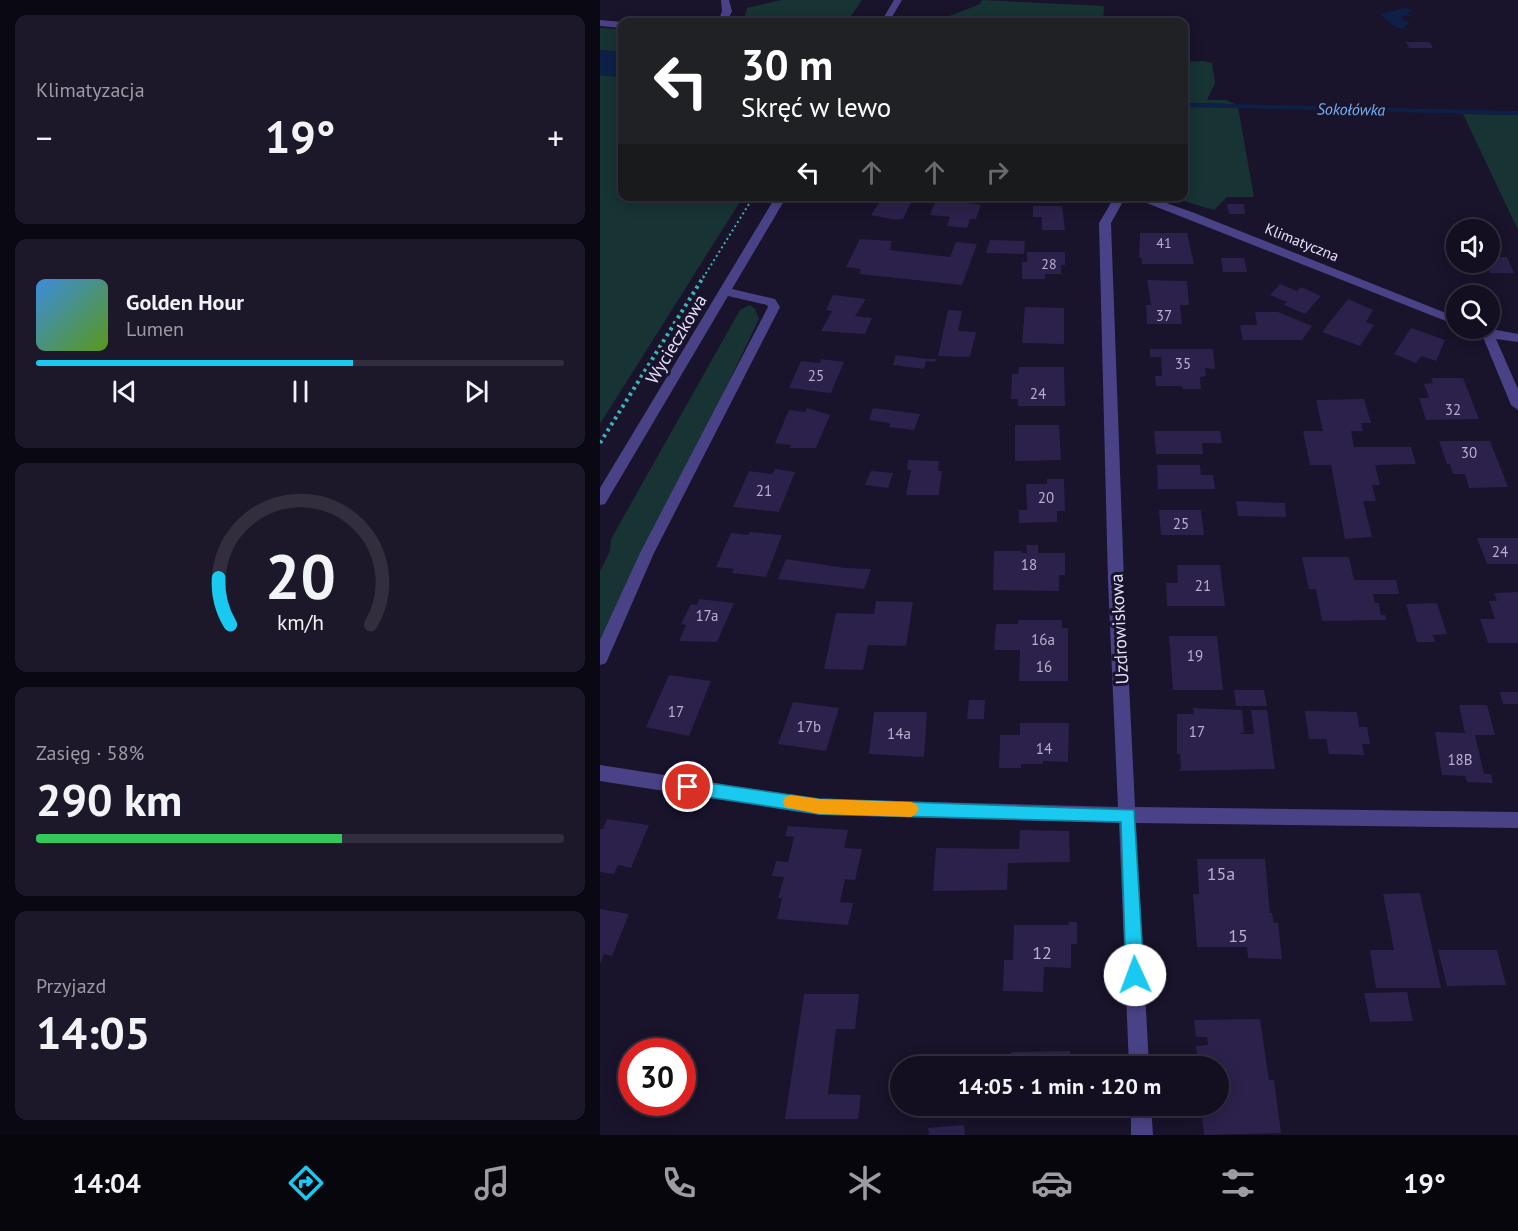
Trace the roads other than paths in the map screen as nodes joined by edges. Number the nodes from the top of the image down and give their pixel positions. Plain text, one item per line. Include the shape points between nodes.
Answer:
1 (725, 0) edge
2 (898, 0) edge
3 (725, 18) edge
4 (887, 18) edge
5 (600, 23) edge
6 (618, 25) edge
7 (779, 201) edge
8 (1118, 201) edge
9 (1149, 201) edge
10 (725, 291) junction
11 (1446, 317) edge
12 (1500, 336) edge
13 (1518, 338) edge
14 (1490, 339) edge
15 (1518, 405) edge
16 (600, 500) edge
17 (600, 658) edge
18 (600, 773) edge
19 (1128, 815) junction
20 (1518, 820) edge
21 (1139, 1056) edge
22 (1141, 1116) edge
23 (1142, 1135) edge

1 - 3 street via 728,11
2 - 4 street
5 - 6 street
7 - 10 street, Wycieczkowa
8 - 19 street, Uzdrowiskowa via 1105,223
9 - 11 street, Klimatyczna
10 - 16 street, Wycieczkowa
10 - 17 street via 761,298 774,308 647,553
12 - 13 street
14 - 15 street
18 - 19 street via 819,807
19 - 20 street
19 - 21 street, Uzdrowiskowa
22 - 23 street

